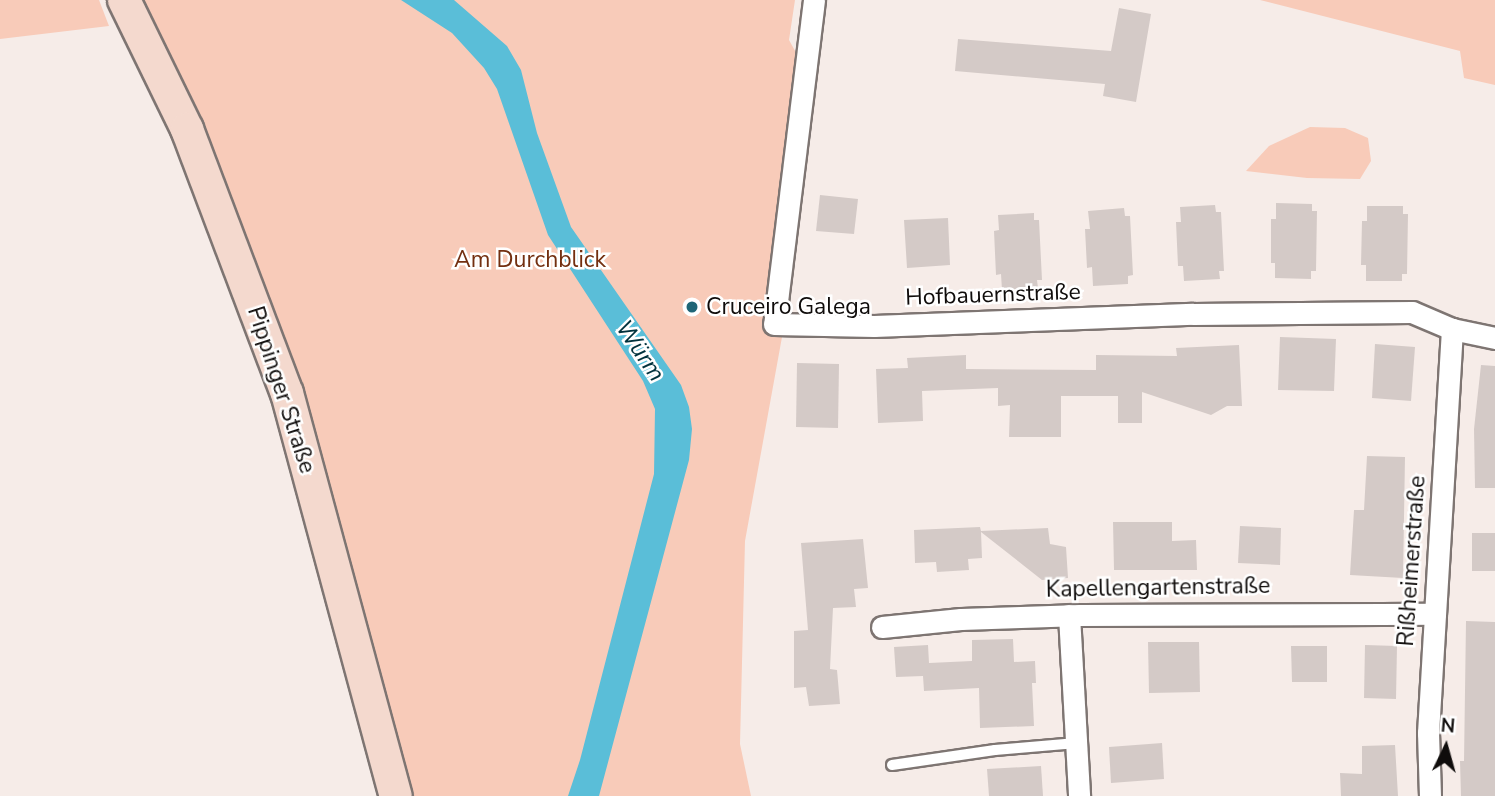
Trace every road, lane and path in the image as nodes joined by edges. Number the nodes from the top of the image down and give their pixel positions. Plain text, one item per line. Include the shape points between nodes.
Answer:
1 (124, 0) edge
2 (814, 0) edge
3 (1452, 329) junction
4 (1495, 338) edge
5 (1435, 614) junction
6 (1069, 615) junction
7 (882, 627) dead end
8 (1077, 743) junction
9 (892, 765) dead end
10 (396, 796) edge
11 (1079, 796) edge
12 (1430, 796) edge

1 - 10 main road, Pippinger Straße via 187,129 287,393
2 - 3 street, Hofbauernstraße via 774,324 874,326 1192,314 1412,312
3 - 4 street, Hofbauernstraße
3 - 5 street, Rißheimerstraße
5 - 6 street, Kapellengartenstraße
5 - 12 street, Rißheimerstraße via 1428,733
6 - 7 street, Kapellengartenstraße
6 - 8 street
8 - 9 lane
8 - 11 street

